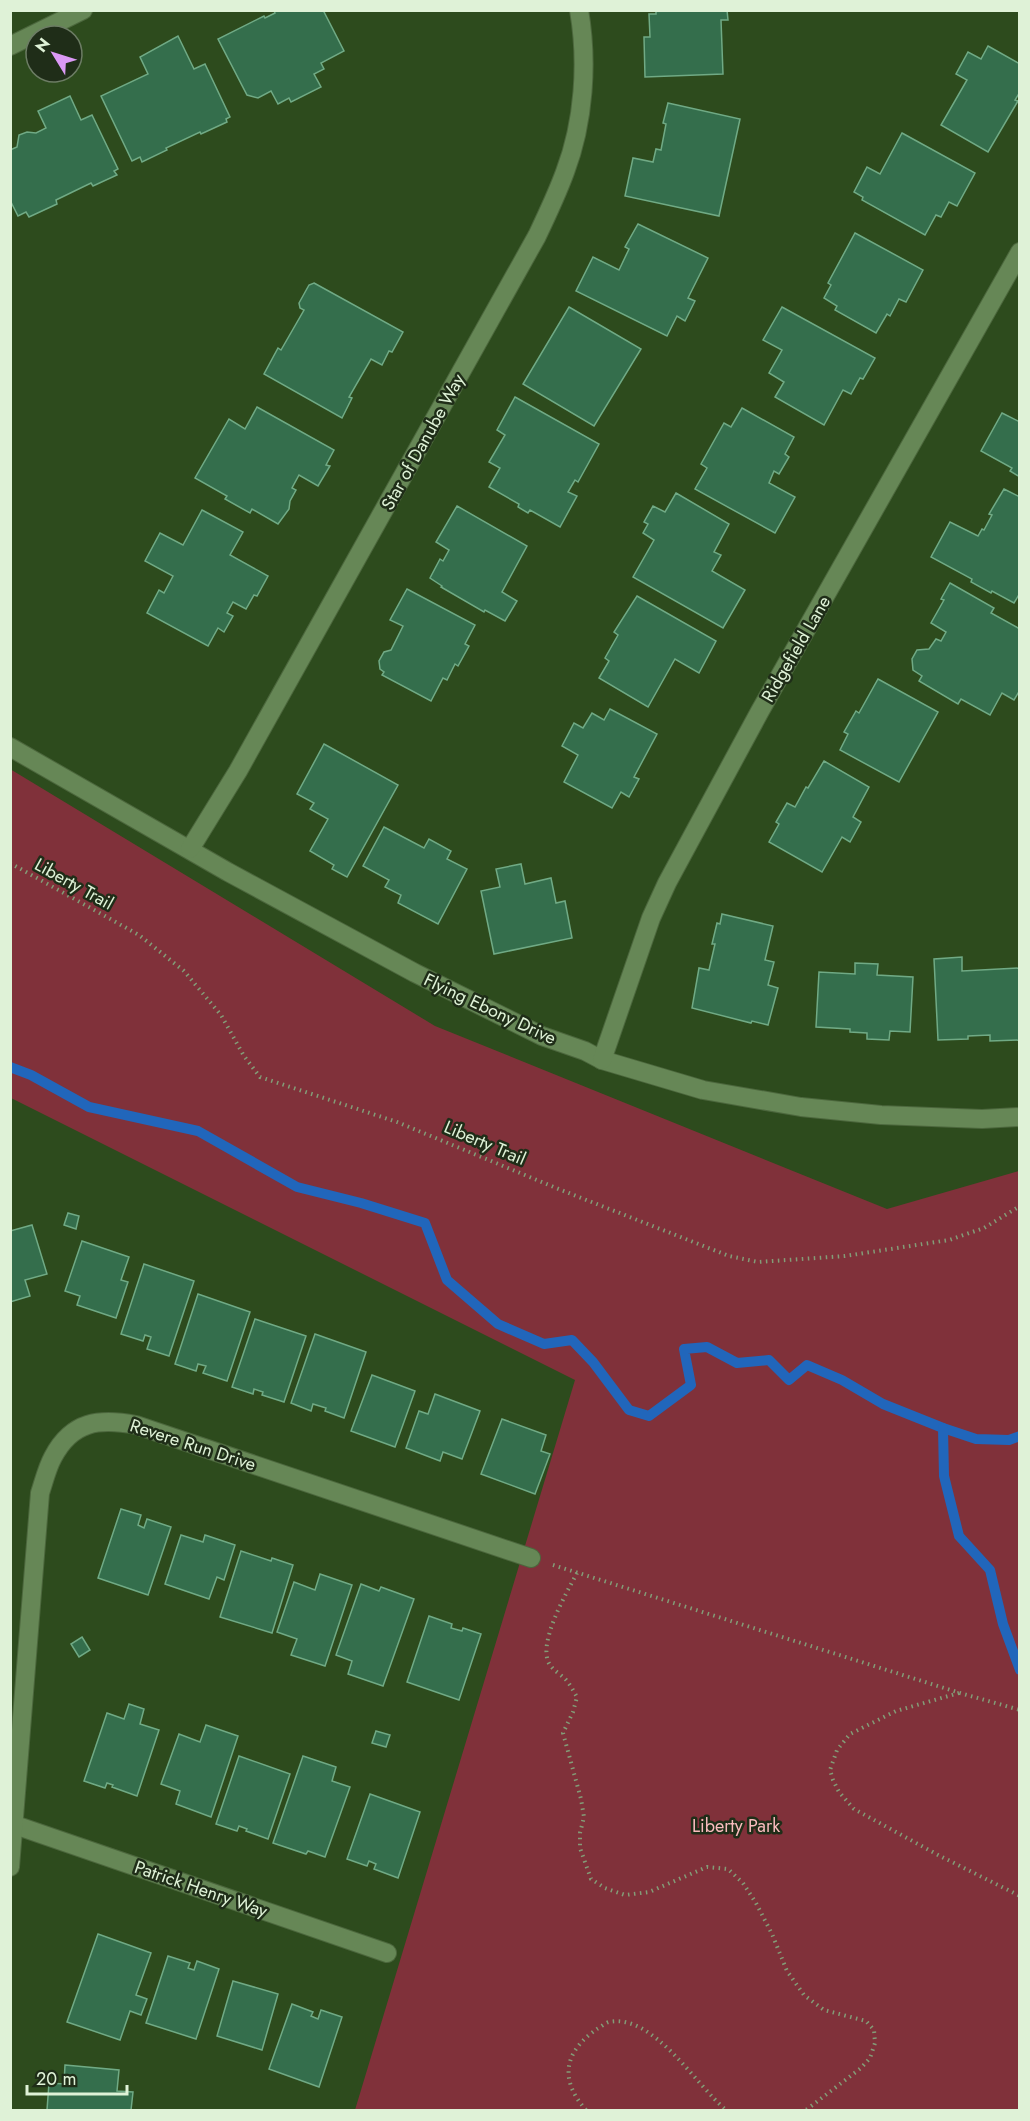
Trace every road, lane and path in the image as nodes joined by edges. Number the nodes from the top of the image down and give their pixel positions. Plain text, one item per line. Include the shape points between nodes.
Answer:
1 (83, 10) edge
2 (579, 10) edge
3 (10, 46) edge
4 (1020, 252) edge
5 (10, 747) edge
6 (190, 849) junction
7 (10, 864) edge
8 (602, 1060) junction
9 (1020, 1117) edge
10 (1020, 1206) edge
11 (531, 1558) joint
12 (577, 1573) junction
13 (960, 1693) junction
14 (1020, 1710) edge
15 (15, 1825) junction
16 (10, 1867) edge
17 (1020, 1896) edge
18 (387, 1953) dead end
19 (586, 2110) edge
20 (726, 2110) edge
21 (806, 2110) edge

1 - 3 street
2 - 6 street, Star of Danube Way via 583,78 578,122 566,170 537,236 238,771
4 - 8 street, Ridgefield Lane via 667,883
5 - 6 street, Flying Ebony Drive
6 - 8 street, Flying Ebony Drive via 415,974 542,1036
7 - 10 path, Liberty Trail via 139,935 184,971 221,1015 260,1077 397,1122 729,1256 758,1262 845,1256 949,1240 984,1228
8 - 9 street, Flying Ebony Drive via 703,1090 801,1107 881,1116
11 - 12 path
11 - 15 street, Revere Run Drive via 136,1425 111,1420 92,1423 70,1434 52,1457 40,1493
12 - 13 path
12 - 21 path via 559,1610 546,1654 550,1665 577,1697 563,1733 582,1799 580,1848 591,1879 625,1895 649,1892 706,1867 728,1869 743,1883 762,1913 787,1971 804,1995 824,2010 867,2021 874,2030 870,2058
13 - 14 path
13 - 17 path via 896,1711 850,1734 837,1750 830,1770 839,1792 854,1809
15 - 16 street, Revere Run Drive
15 - 18 street, Patrick Henry Way
19 - 20 path via 573,2095 569,2078 572,2055 586,2036 608,2022 629,2023 654,2035

